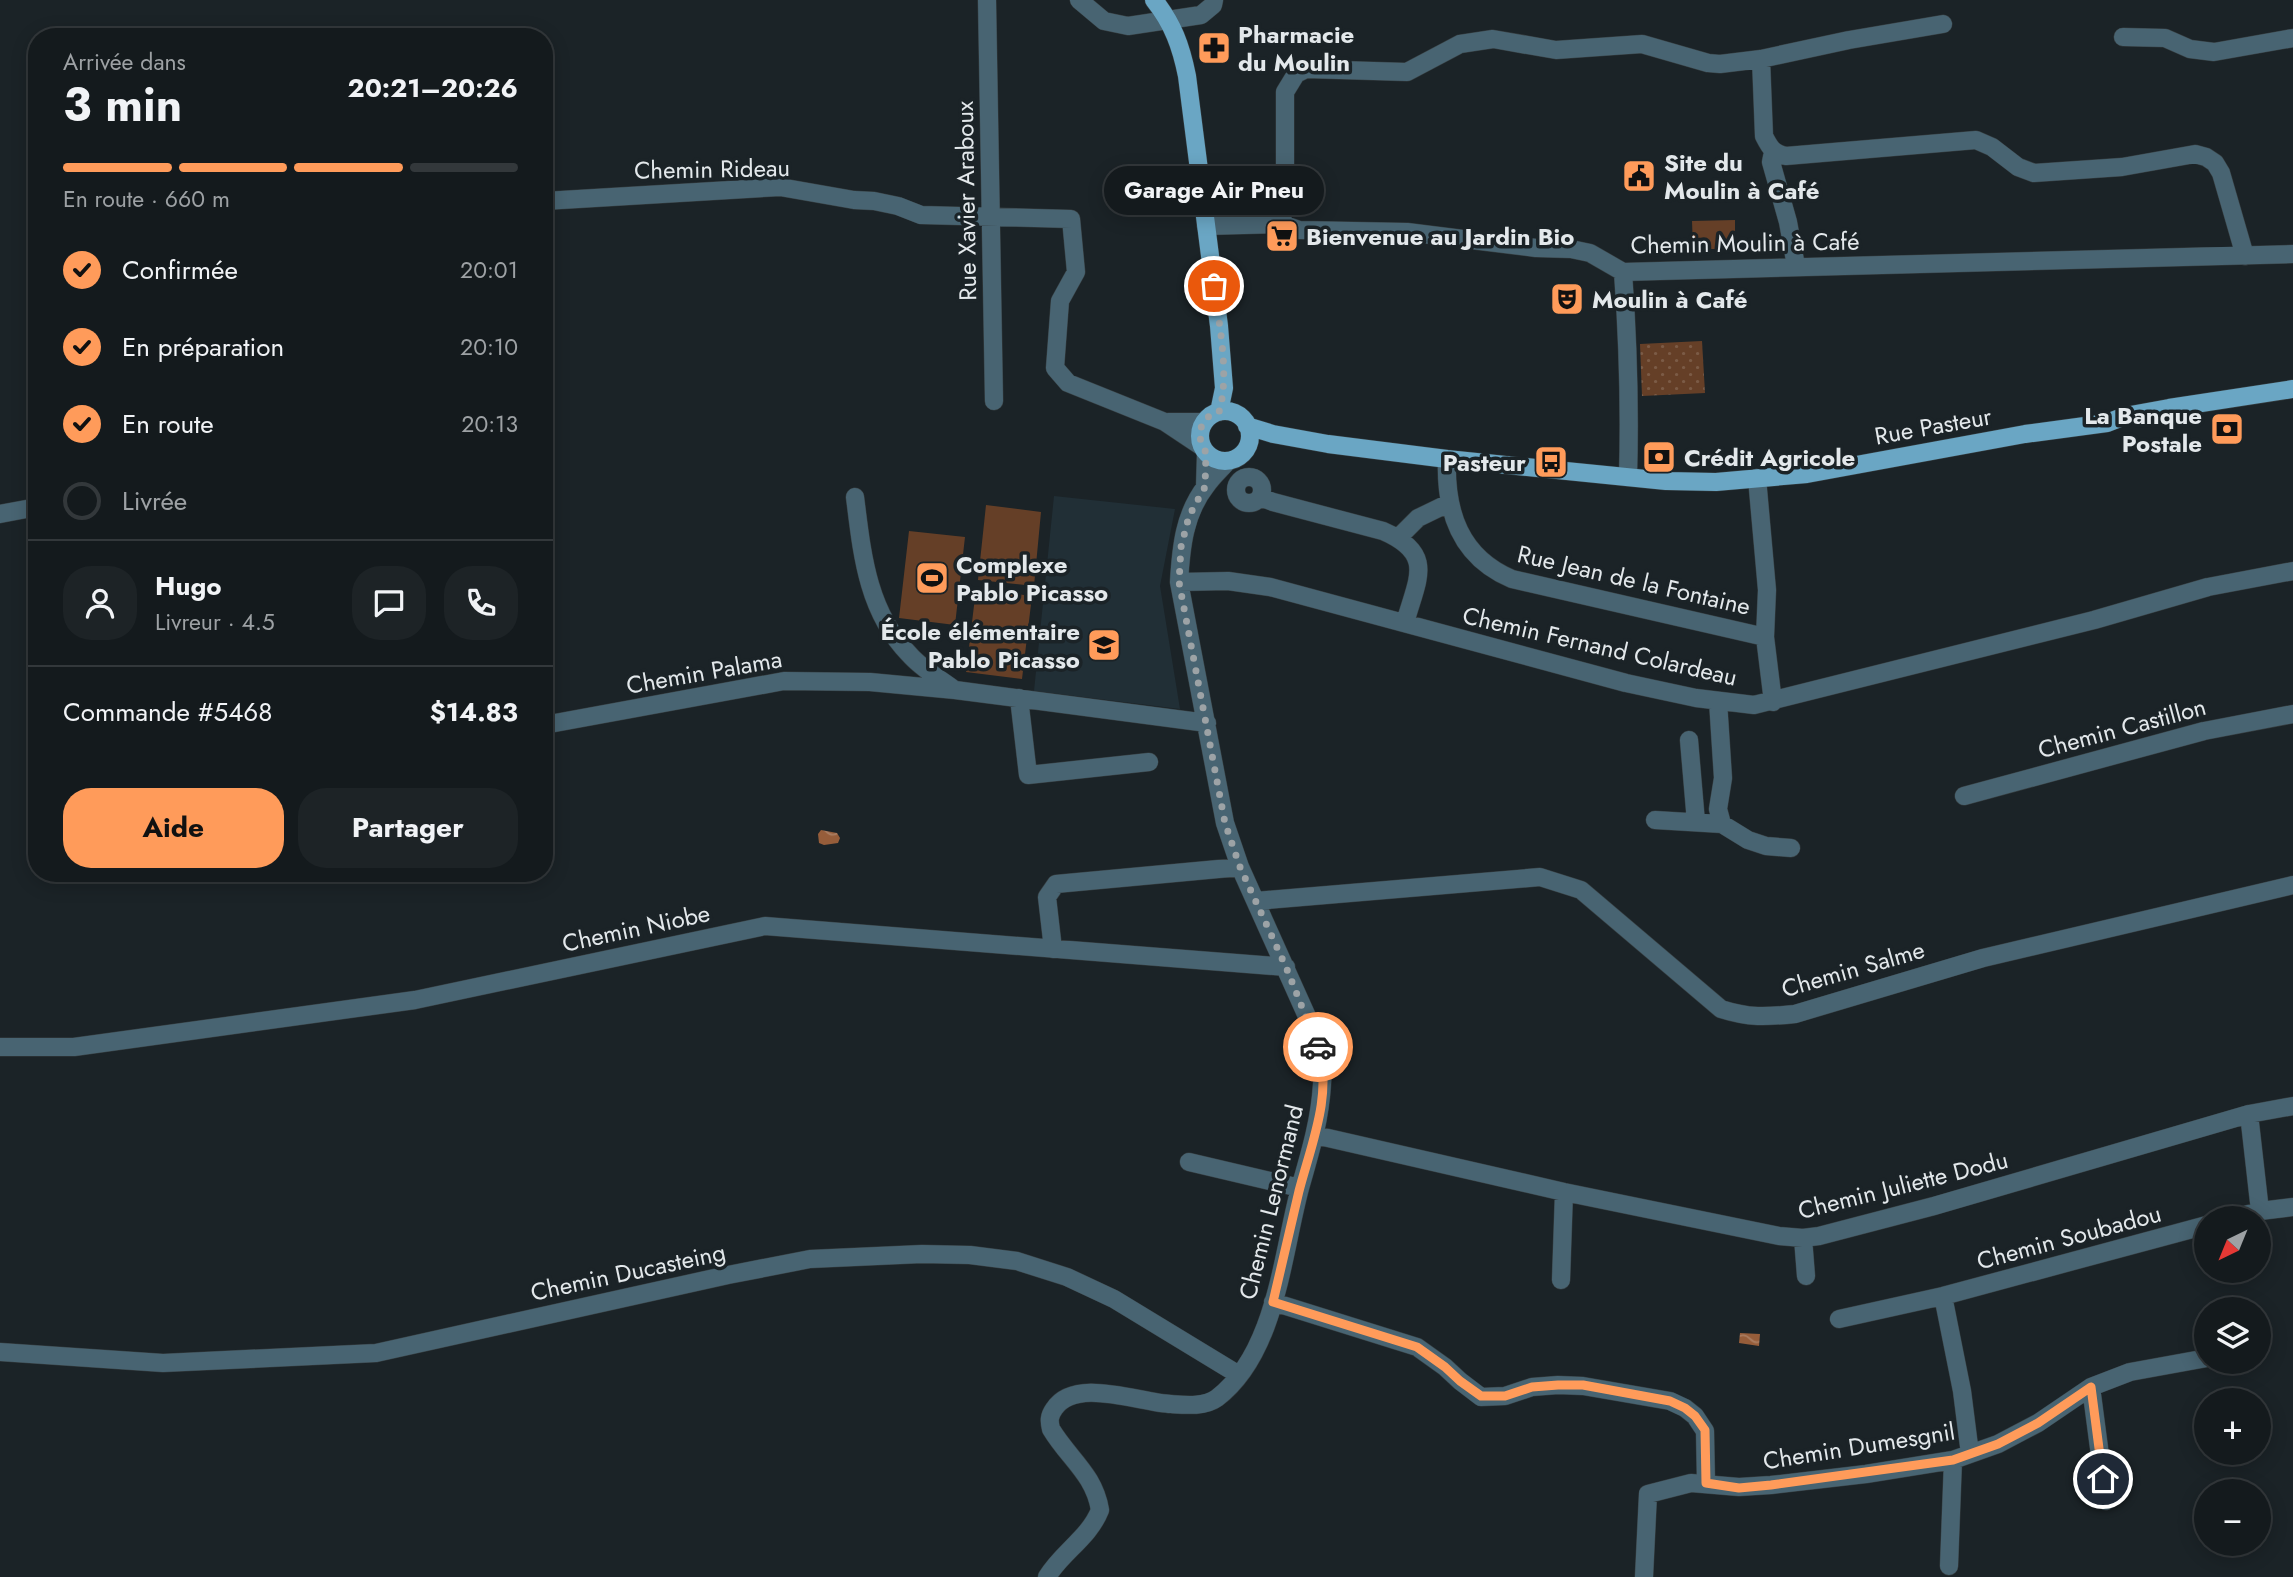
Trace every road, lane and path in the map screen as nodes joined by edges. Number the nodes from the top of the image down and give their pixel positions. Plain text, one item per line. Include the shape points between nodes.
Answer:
1 (987, 0) edge
2 (1079, 0) edge
3 (1154, 0) edge
4 (1214, 0) edge
5 (1169, 20) junction
6 (1943, 24) dead end
7 (2123, 37) dead end
8 (2293, 37) edge
9 (1761, 59) junction
10 (1773, 152) junction
11 (553, 200) edge
12 (990, 217) junction
13 (1282, 224) junction
14 (1206, 226) junction
15 (2293, 254) edge
16 (2245, 256) junction
17 (1796, 266) junction
18 (1623, 272) junction
19 (2293, 388) edge
20 (994, 401) dead end
21 (1219, 415) junction
22 (1165, 422) junction
23 (1247, 426) junction
24 (1328, 444) junction
25 (1247, 446) junction
26 (1204, 449) junction
27 (1447, 459) junction
28 (1228, 461) junction
29 (1628, 477) junction
30 (1757, 478) junction
31 (1205, 487) junction
32 (855, 496) dead end
33 (1260, 497) dead end
34 (1449, 503) junction
35 (28, 509) edge
36 (0, 514) edge
37 (1398, 538) junction
38 (2293, 571) edge
39 (1179, 582) junction
40 (1405, 623) junction
41 (1765, 636) junction
42 (910, 656) junction
43 (904, 685) junction
44 (955, 690) junction
45 (1019, 698) junction
46 (1718, 701) junction
47 (1773, 702) junction
48 (2293, 714) edge
49 (553, 723) edge
50 (1207, 723) junction
51 (1689, 740) dead end
52 (1149, 762) dead end
53 (1964, 796) dead end
54 (1655, 820) dead end
55 (1696, 822) junction
56 (1722, 824) junction
57 (1790, 848) dead end
58 (1240, 867) junction
59 (2293, 885) edge
60 (1256, 901) junction
61 (1053, 949) junction
62 (1286, 967) junction
63 (0, 1046) edge
64 (2293, 1106) edge
65 (2249, 1114) junction
66 (1315, 1135) junction
67 (1189, 1162) dead end
68 (1300, 1188) junction
69 (1564, 1192) junction
70 (2259, 1206) edge
71 (2293, 1207) edge
72 (2272, 1210) edge
73 (2194, 1228) edge
74 (1803, 1238) junction
75 (1806, 1276) dead end
76 (1561, 1280) dead end
77 (1943, 1296) junction
78 (1273, 1302) junction
79 (1839, 1319) dead end
80 (0, 1352) edge
81 (2194, 1361) edge
82 (1239, 1375) junction
83 (2091, 1387) junction
84 (1970, 1454) junction
85 (1953, 1460) junction
86 (1706, 1483) junction
87 (2106, 1501) dead end
88 (1949, 1566) dead end
89 (1047, 1577) edge
90 (1644, 1577) edge

1 - 12 street, Rue Xavier Araboux
2 - 5 street via 1104,21 1118,25
3 - 5 main road
4 - 5 street via 1201,15
5 - 14 main road via 1187,76
6 - 9 street
7 - 8 street via 2165,38 2190,49 2214,52
9 - 10 street via 1765,136
9 - 13 street via 1720,64 1642,44 1556,50 1493,39 1460,44 1407,72 1306,69 1296,74 1285,92
10 - 16 street via 1786,156 1976,140 2026,171 2042,174 2195,154 2215,163 2221,173
10 - 17 street via 1771,162
11 - 12 street, Chemin Rideau via 780,187 874,201 921,215
12 - 20 street, Rue Xavier Araboux
12 - 22 street, Chemin Rideau via 1071,219 1076,272 1060,301 1055,368 1068,383
13 - 14 street, Chemin Moulin à Café
13 - 18 street, Chemin Moulin à Café via 1299,230 1407,232 1571,249 1590,253
14 - 21 main road via 1224,388
15 - 16 street, Chemin Moulin à Café
16 - 17 street, Chemin Moulin à Café
17 - 18 street, Chemin Moulin à Café
18 - 29 street
19 - 30 main road, Rue Pasteur via 1807,474
21 - 22 street
21 - 23 main road via 1241,417
21 - 26 main road via 1200,429
22 - 26 street
23 - 24 main road, Rue Pasteur
23 - 25 main road
24 - 25 main road, Rue Pasteur
24 - 27 main road, Rue Pasteur
25 - 28 main road
26 - 28 main road via 1212,458
26 - 31 street, Chemin Lenormand
27 - 29 main road, Rue Pasteur
27 - 34 street, Rue Jean de la Fontaine
28 - 31 street, Chemin Lenormand
29 - 30 main road, Rue Pasteur via 1716,482
30 - 41 street via 1767,590
31 - 39 street, Chemin Lenormand via 1189,516
32 - 42 street via 864,566 879,611
33 - 37 street
34 - 37 street via 1418,518
34 - 41 street, Rue Jean de la Fontaine via 1470,549 1497,573
35 - 36 street
37 - 40 street via 1417,556 1419,570
38 - 47 street, Chemin Fernand Colardeau via 2208,586
39 - 40 street, Chemin Fernand Colardeau via 1250,583
39 - 50 street, Chemin Lenormand
40 - 46 street, Chemin Fernand Colardeau via 1626,683
41 - 47 street
42 - 43 street
42 - 44 street
43 - 44 street, Chemin Palama
43 - 49 street, Chemin Palama via 784,681
44 - 45 street, Chemin Palama
45 - 50 street, Chemin Palama
45 - 52 street via 1028,775
46 - 47 street, Chemin Fernand Colardeau via 1741,705
46 - 56 street via 1723,778 1718,809
48 - 53 street, Chemin Castillon via 2203,731
50 - 58 street, Chemin Lenormand via 1225,823
51 - 55 street
54 - 55 street
55 - 56 street
56 - 57 street via 1757,843
58 - 60 street, Chemin Lenormand
58 - 61 street via 1056,884 1047,897
59 - 60 street, Chemin Salme via 1983,958 1795,1014 1763,1018 1721,1009 1581,890 1540,877
60 - 62 street, Chemin Lenormand
61 - 62 street, Chemin Niobe
61 - 63 street, Chemin Niobe via 765,926 415,1000 74,1047
62 - 66 street, Chemin Lenormand via 1322,1060
64 - 65 street, Chemin Juliette Dodu
65 - 70 street
65 - 74 street, Chemin Juliette Dodu via 1934,1206
66 - 68 street, Chemin Lenormand
66 - 69 street, Chemin Juliette Dodu
67 - 68 street
68 - 78 street, Chemin Lenormand
69 - 74 street, Chemin Juliette Dodu
69 - 76 street
71 - 72 street
73 - 77 street, Chemin Soubadou
74 - 75 street
77 - 79 street, Chemin Soubadou
77 - 84 street
78 - 82 street, Chemin Lenormand via 1258,1344
78 - 86 street via 1417,1347 1481,1396 1583,1385 1670,1401 1695,1416 1705,1430
80 - 82 street, Chemin Ducasteing via 163,1363 376,1353 810,1259 922,1254 1017,1261 1067,1277 1114,1299
81 - 83 street, Chemin Dumesgnil via 2130,1373
82 - 89 street, Chemin Lenormand via 1213,1401 1198,1405 1081,1393 1059,1402 1051,1413 1051,1429 1088,1476 1100,1510 1087,1533
83 - 84 street, Chemin Dumesgnil via 2038,1423
83 - 87 street
84 - 85 street, Chemin Dumesgnil
85 - 86 street, Chemin Dumesgnil via 1739,1488
85 - 88 street
86 - 90 street, Chemin Dumesgnil via 1648,1494

